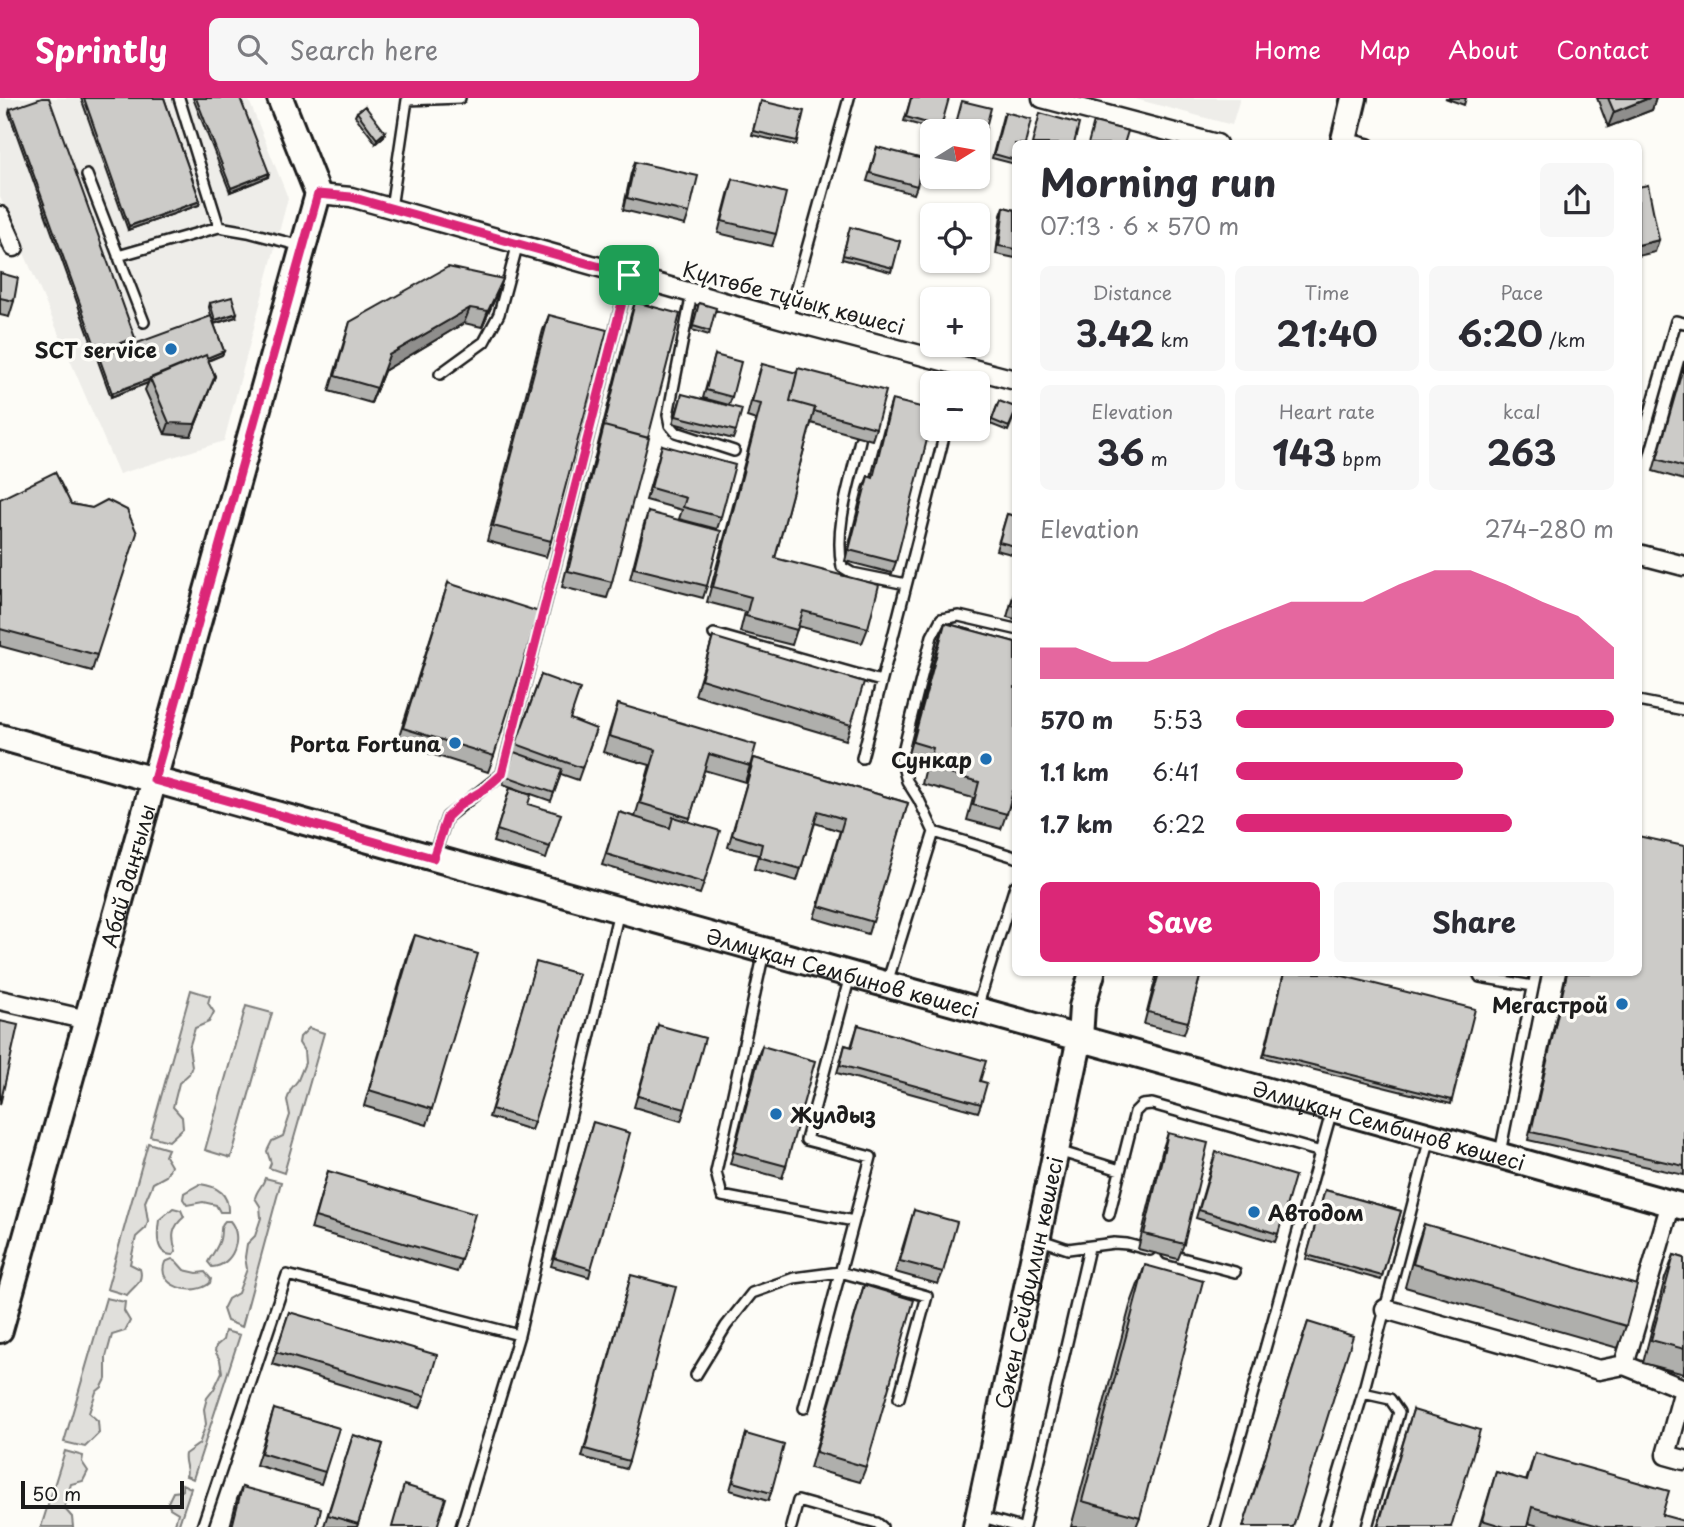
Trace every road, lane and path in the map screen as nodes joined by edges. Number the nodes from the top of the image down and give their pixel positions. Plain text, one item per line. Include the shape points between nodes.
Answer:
1 (179, 98) edge
2 (280, 98) edge
3 (460, 98) edge
4 (849, 98) edge
5 (1042, 98) edge
6 (1336, 98) edge
7 (1354, 98) edge
8 (407, 99) edge
9 (1201, 140) edge
10 (1337, 140) edge
11 (1337, 140) edge
12 (87, 175) dead end
13 (318, 194) junction
14 (391, 208) junction
15 (0, 216) edge
16 (219, 227) junction
17 (518, 243) junction
18 (14, 247) dead end
19 (303, 247) junction
20 (118, 256) junction
21 (629, 275) junction
22 (692, 293) junction
23 (787, 320) junction
24 (144, 322) dead end
25 (1684, 323) edge
26 (947, 371) edge
27 (440, 374) dead end
28 (990, 378) edge
29 (1012, 380) edge
30 (860, 440) edge
31 (943, 441) edge
32 (1642, 441) edge
33 (734, 451) dead end
34 (1642, 555) edge
35 (1684, 566) edge
36 (906, 584) junction
37 (1012, 628) edge
38 (714, 634) edge
39 (881, 681) junction
40 (1642, 702) edge
41 (1684, 710) edge
42 (0, 737) edge
43 (862, 758) dead end
44 (154, 780) junction
45 (934, 832) junction
46 (1012, 856) edge
47 (433, 858) junction
48 (1012, 896) edge
49 (620, 910) junction
50 (764, 950) junction
51 (851, 974) junction
52 (1091, 976) edge
53 (1108, 976) edge
54 (1480, 976) edge
55 (1535, 976) edge
56 (887, 984) junction
57 (1533, 986) junction
58 (0, 1000) edge
59 (977, 1010) junction
60 (87, 1020) junction
61 (1080, 1038) junction
62 (1332, 1109) junction
63 (1430, 1136) junction
64 (1055, 1150) junction
65 (1321, 1152) junction
66 (1500, 1156) junction
67 (1120, 1170) junction
68 (1678, 1205) edge
69 (1109, 1214) dead end
70 (854, 1221) junction
71 (1036, 1238) junction
72 (1089, 1248) junction
73 (841, 1272) junction
74 (1235, 1272) dead end
75 (1385, 1309) junction
76 (0, 1330) edge
77 (519, 1335) junction
78 (1624, 1365) junction
79 (696, 1375) dead end
80 (1684, 1389) edge
81 (1363, 1393) junction
82 (899, 1398) dead end
83 (804, 1408) dead end
84 (1684, 1460) edge
85 (977, 1521) edge
86 (202, 1527) edge
87 (461, 1527) edge
88 (791, 1527) edge
89 (882, 1527) edge
90 (1018, 1527) edge
91 (1024, 1527) edge
92 (1215, 1527) edge
93 (1323, 1527) edge
94 (1367, 1527) edge

1 - 16 lane
2 - 13 street
3 - 8 lane
4 - 23 lane
5 - 9 street
6 - 10 street
7 - 11 street
8 - 14 lane
12 - 20 lane
13 - 14 street, Күлтөбе тұйық көшесі
13 - 19 street, Абай даңғылы
14 - 17 street, Күлтөбе тұйық көшесі
15 - 18 street
16 - 19 lane
16 - 20 lane
17 - 21 street, Күлтөбе тұйық көшесі
17 - 27 lane via 499,314 484,342
19 - 44 street, Абай даңғылы
20 - 24 lane
21 - 22 street, Күлтөбе тұйық көшесі
21 - 47 lane via 502,774 447,817
22 - 23 street, Күлтөбе тұйық көшесі
22 - 33 lane via 668,415 670,425 676,432
23 - 26 street, Күлтөбе тұйық көшесі
25 - 32 lane via 1676,321
28 - 29 street, Күлтөбе тұйық көшесі
30 - 36 lane via 840,532 842,567
31 - 36 lane
34 - 35 street
36 - 39 lane
37 - 45 lane via 959,616 941,619 932,636 901,759 907,781
38 - 39 lane
39 - 43 lane
40 - 41 lane
42 - 44 street, Әлмұқан Сембинов көшесі
44 - 47 street, Әлмұқан Сембинов көшесі
44 - 60 street, Абай даңғылы
45 - 46 lane
45 - 56 lane
47 - 49 street, Әлмұқан Сембинов көшесі
48 - 59 lane
49 - 50 street, Әлмұқан Сембинов көшесі
49 - 77 lane
50 - 51 street, Әлмұқан Сембинов көшесі
50 - 70 lane via 716,1172 722,1196
51 - 56 street, Әлмұқан Сембинов көшесі
51 - 70 lane via 806,1140 871,1157
52 - 61 street, Сәкен Сейфуллин көшесі via 1082,1007
53 - 61 street, Сәкен Сейфуллин көшесі via 1100,1003
54 - 57 lane
55 - 57 lane
56 - 59 street, Әлмұқан Сембинов көшесі
57 - 66 lane
58 - 60 street
59 - 61 street, Әлмұқан Сембинов көшесі
60 - 76 street, Абай даңғылы
61 - 62 street, Әлмұқан Сембинов көшесі
61 - 64 street, Сәкен Сейфуллин көшесі
62 - 63 street, Әлмұқан Сембинов көшесі
62 - 65 lane
63 - 66 street, Әлмұқан Сембинов көшесі
63 - 75 lane
64 - 67 lane
64 - 71 street, Сәкен Сейфуллин көшесі
65 - 67 lane via 1147,1104 1135,1112
65 - 92 lane
66 - 68 street, Әлмұқан Сембинов көшесі
67 - 69 lane
68 - 78 street
70 - 73 lane
71 - 72 lane via 1069,1249
71 - 85 street, Сәкен Сейфуллин көшесі
72 - 74 lane via 1127,1244
72 - 91 lane
73 - 79 lane via 794,1278 752,1293
73 - 82 lane via 928,1296
73 - 83 lane
75 - 78 street via 1599,1370
75 - 81 lane
77 - 86 lane via 287,1275
77 - 87 lane
78 - 80 street
80 - 84 street via 1666,1455
81 - 93 lane
81 - 94 lane via 1390,1399 1399,1412
85 - 90 lane
88 - 89 lane via 798,1501

